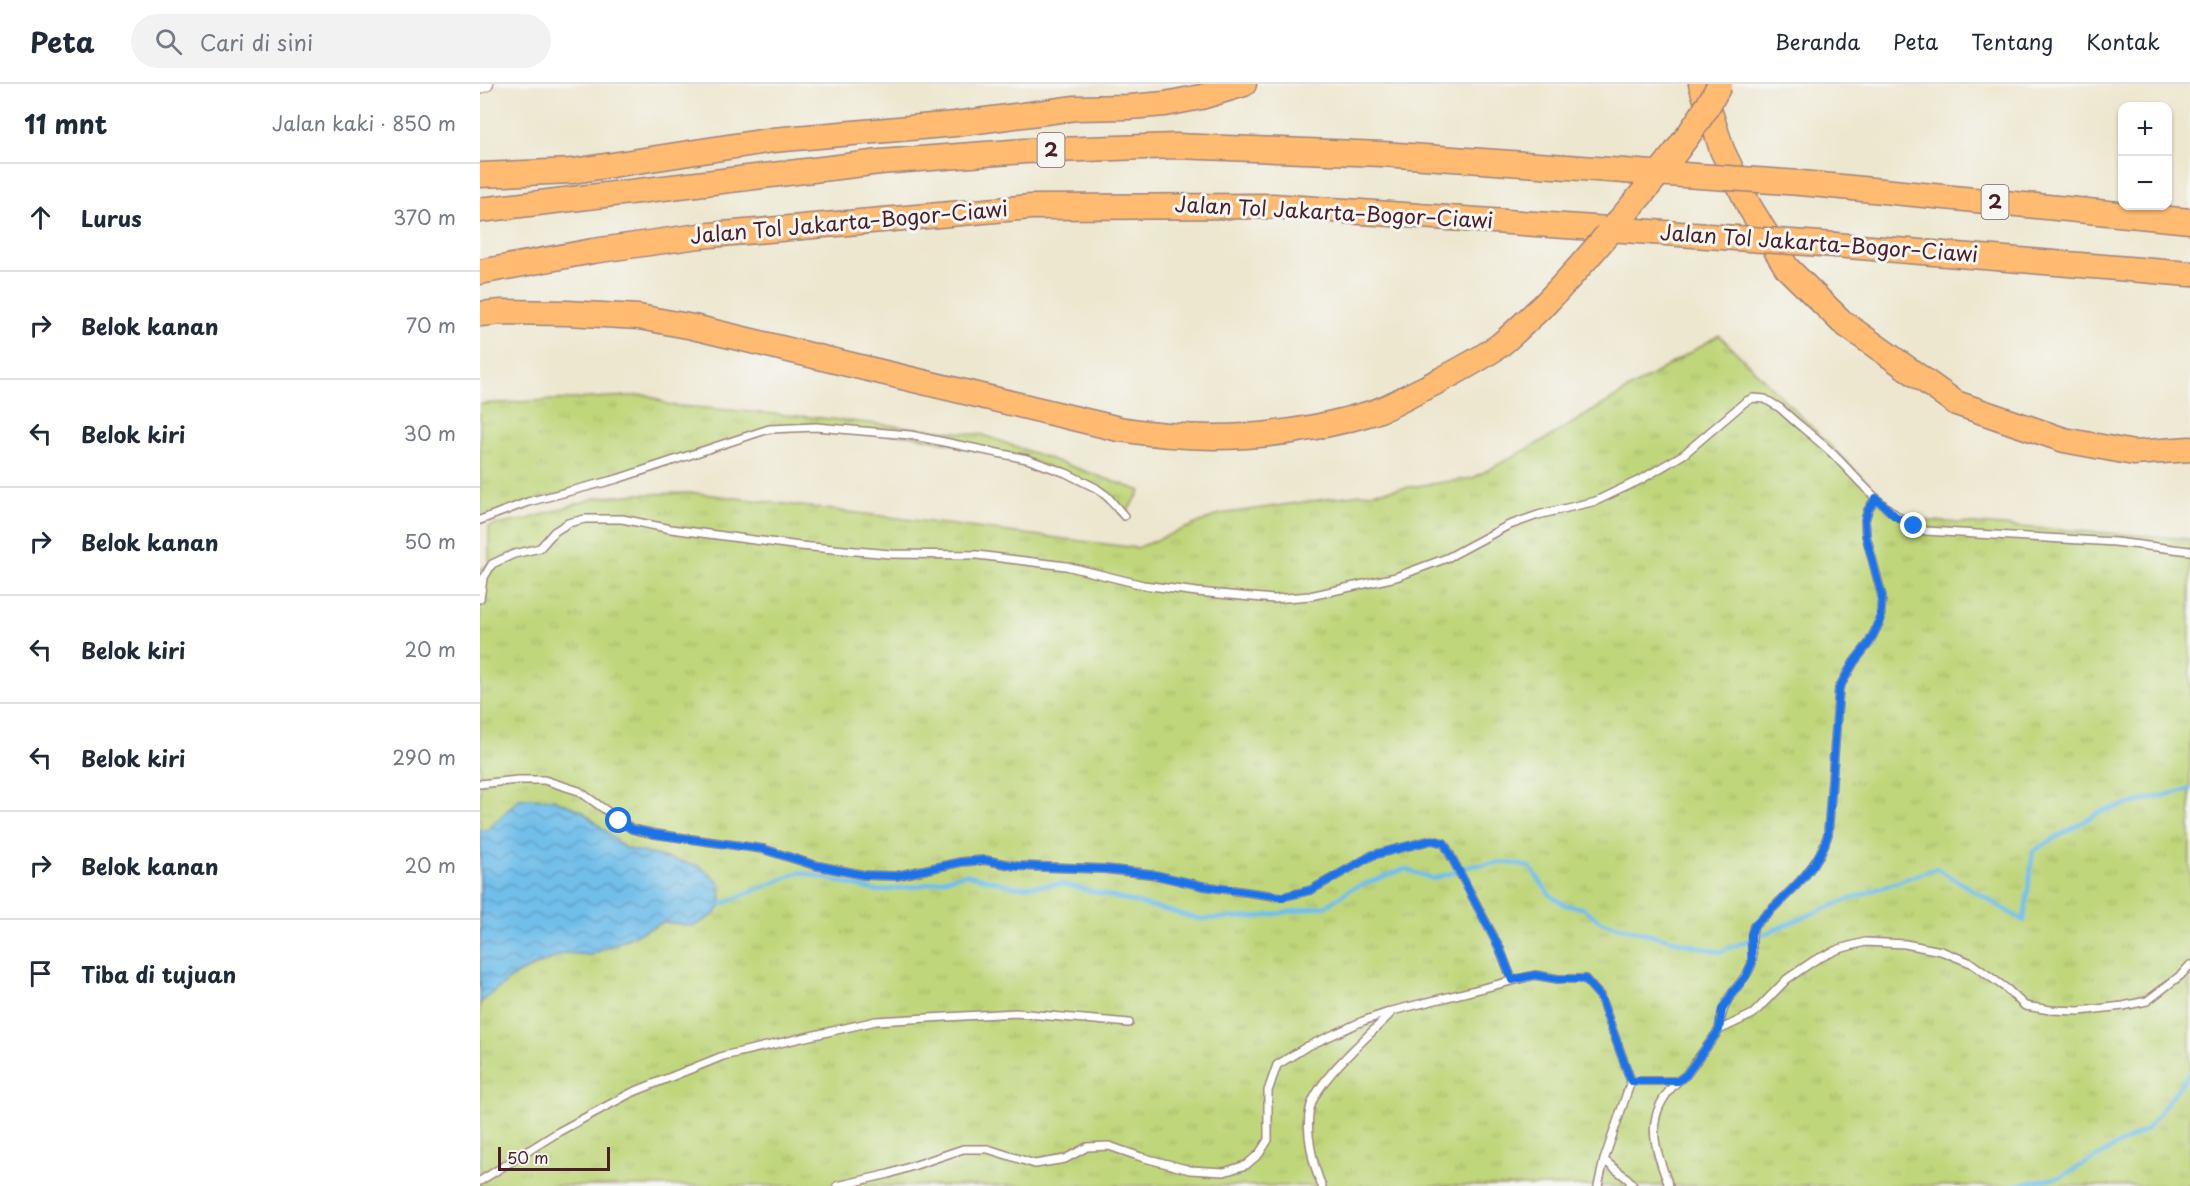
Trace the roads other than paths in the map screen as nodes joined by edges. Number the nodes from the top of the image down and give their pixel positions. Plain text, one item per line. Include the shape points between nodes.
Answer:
1 (486, 84) edge
2 (1244, 84) edge
3 (1701, 84) edge
4 (1720, 84) edge
5 (480, 86) edge
6 (480, 175) edge
7 (480, 210) edge
8 (2190, 221) edge
9 (480, 272) edge
10 (2190, 274) edge
11 (480, 314) edge
12 (2190, 449) edge
13 (1876, 498) junction
14 (1124, 516) dead end
15 (480, 520) edge
16 (2190, 551) edge
17 (480, 599) edge
18 (480, 784) edge
19 (2190, 965) edge
20 (1512, 980) junction
21 (1392, 1011) junction
22 (1128, 1023) dead end
23 (1719, 1030) junction
24 (1631, 1081) junction
25 (1678, 1081) junction
26 (1604, 1160) junction
27 (480, 1181) edge
28 (837, 1186) edge
29 (1322, 1186) edge
30 (1598, 1186) edge
31 (1633, 1186) edge
32 (1669, 1186) edge

1 - 5 street
2 - 6 highway via 1165,104 1075,108 955,124 773,140 573,171
3 - 12 highway via 1722,150 1749,206 1787,268 1842,322 1956,403 2064,440 2134,453
4 - 11 highway, bridge via 1658,175 1581,267 1499,345 1373,413 1304,429 1242,438 1158,436 639,317
7 - 8 highway, 2, bridge via 880,162 1025,151 1176,146 1382,154 1801,183
9 - 10 highway, Jalan Tol Jakarta–Bogor–Ciawi, bridge via 699,236 1031,207 1273,206
13 - 16 lane via 1895,516 1926,531 2115,542
13 - 17 lane via 1780,408 1760,398 1744,402 1684,454 1596,501 1507,526 1447,558 1396,577 1310,596 1274,599 1197,592 1143,585 1066,566 977,555 890,554 800,546 622,519 594,519 568,523 540,548 492,564 483,579
13 - 23 lane via 1865,520 1882,596 1880,621 1839,688 1824,850 1754,926 1752,963 1722,1010
14 - 15 lane via 1096,488 1027,459 910,435 816,427 769,429
18 - 20 lane via 544,780 579,791 632,829 763,849 864,875 896,876 985,860 1016,866 1151,874 1282,897 1311,890 1373,855 1432,840 1444,843 1500,949
19 - 23 lane via 2147,1001 2080,1011 2050,1010 2025,1006 1971,963 1941,951 1865,942 1815,960 1787,979 1753,1014
20 - 21 lane
20 - 24 lane via 1535,975 1585,979 1600,996
21 - 28 lane via 1335,1033 1277,1065 1268,1091 1268,1140 1246,1165 1224,1172 1190,1170 1109,1146 1087,1146 1065,1159 1035,1164 988,1149 963,1149 889,1174
21 - 29 lane via 1323,1083 1310,1108 1310,1145
22 - 27 lane via 1016,1013 876,1021 723,1056 631,1093
23 - 25 lane
24 - 25 lane
24 - 26 lane
25 - 32 lane via 1665,1094 1655,1116 1658,1157
26 - 30 lane
26 - 31 lane

